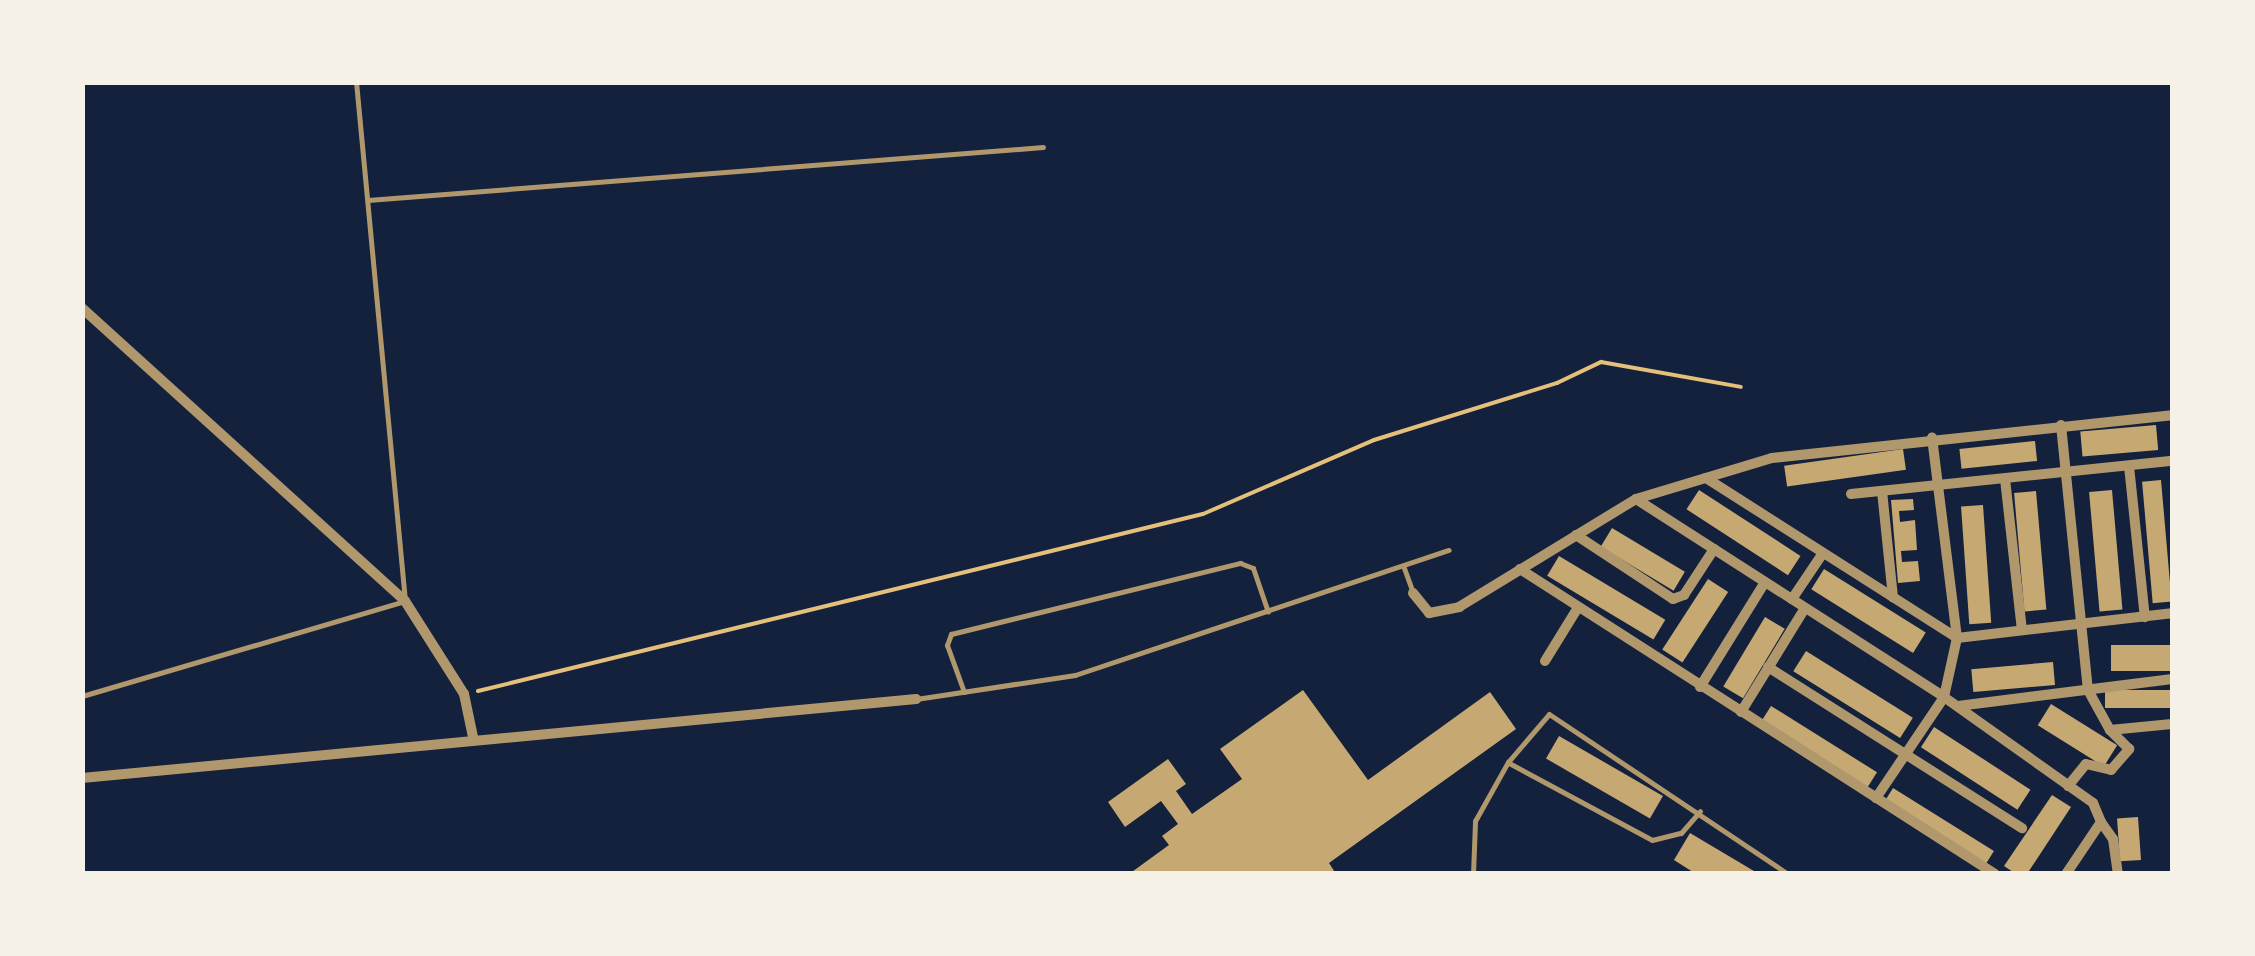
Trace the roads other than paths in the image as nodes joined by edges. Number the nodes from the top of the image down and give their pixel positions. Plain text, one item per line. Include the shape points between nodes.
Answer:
1 (356, 82) edge
2 (1043, 146) dead end
3 (368, 200) junction
4 (82, 308) edge
5 (2172, 416) edge
6 (2061, 426) junction
7 (1932, 438) junction
8 (2172, 461) edge
9 (2129, 466) junction
10 (2065, 473) junction
11 (1706, 478) junction
12 (2005, 479) junction
13 (1938, 485) junction
14 (1882, 491) junction
15 (1851, 494) dead end
16 (1636, 499) junction
17 (1576, 535) junction
18 (1714, 549) junction
19 (1448, 550) dead end
20 (1823, 553) junction
21 (1404, 568) junction
22 (1520, 569) junction
23 (1766, 582) junction
24 (1413, 593) joint
25 (1893, 597) junction
26 (1792, 599) junction
27 (405, 601) junction
28 (1804, 608) junction
29 (1577, 609) junction
30 (1268, 612) junction
31 (2172, 614) edge
32 (2144, 616) junction
33 (2080, 624) junction
34 (2022, 630) junction
35 (1957, 638) junction
36 (1544, 661) dead end
37 (1768, 667) junction
38 (2172, 679) edge
39 (1700, 687) junction
40 (2088, 690) junction
41 (964, 692) junction
42 (82, 696) edge
43 (1944, 697) junction
44 (916, 699) joint
45 (1958, 706) junction
46 (1740, 712) junction
47 (2172, 724) edge
48 (2110, 730) junction
49 (473, 736) junction
50 (1905, 754) junction
51 (1508, 762) junction
52 (82, 778) edge
53 (2068, 786) junction
54 (1876, 798) junction
55 (1700, 810) junction
56 (2101, 822) junction
57 (2022, 828) dead end
58 (1473, 874) edge
59 (1788, 874) edge
60 (1995, 874) edge
61 (2066, 874) edge
62 (2118, 874) edge

1 - 3 lane
2 - 3 lane
3 - 27 lane
4 - 27 street
5 - 6 street
6 - 7 street
6 - 10 street
7 - 11 street via 1772,458
7 - 13 street
8 - 9 street
9 - 10 street
9 - 32 street
10 - 12 street
10 - 33 street
11 - 16 street
11 - 20 street
12 - 13 street
12 - 34 street
13 - 14 street
13 - 35 street
14 - 15 street
14 - 25 street
16 - 17 street
16 - 18 street
17 - 18 street via 1673,599 1684,595
17 - 22 street
18 - 23 street
19 - 21 lane
20 - 25 street
20 - 26 street
21 - 24 lane
21 - 30 lane
22 - 24 street via 1436,614
22 - 29 street
23 - 26 street
23 - 39 street
25 - 35 street
26 - 28 street
27 - 42 lane
27 - 49 street via 464,694
28 - 37 street
28 - 43 street
29 - 36 street
29 - 39 street
30 - 41 lane via 1075,675
30 - 41 lane via 1252,568 1240,563 951,634 947,645
31 - 32 street
32 - 33 street
33 - 34 street
33 - 40 street
34 - 35 street
35 - 43 street
37 - 46 street
37 - 50 street
38 - 40 street
39 - 46 street
40 - 45 street
40 - 48 street
41 - 44 lane
43 - 45 street
43 - 50 street
44 - 49 street
45 - 53 street
46 - 54 street
47 - 48 street
48 - 53 street via 2129,749 2111,770 2088,763
49 - 52 street
50 - 54 street
50 - 57 street
51 - 55 lane via 1652,840 1680,833
51 - 55 lane via 1540,718 1556,714
51 - 58 lane via 1475,821
53 - 56 street via 2092,803
54 - 60 street
55 - 59 lane
56 - 61 street
56 - 62 street via 2113,839

